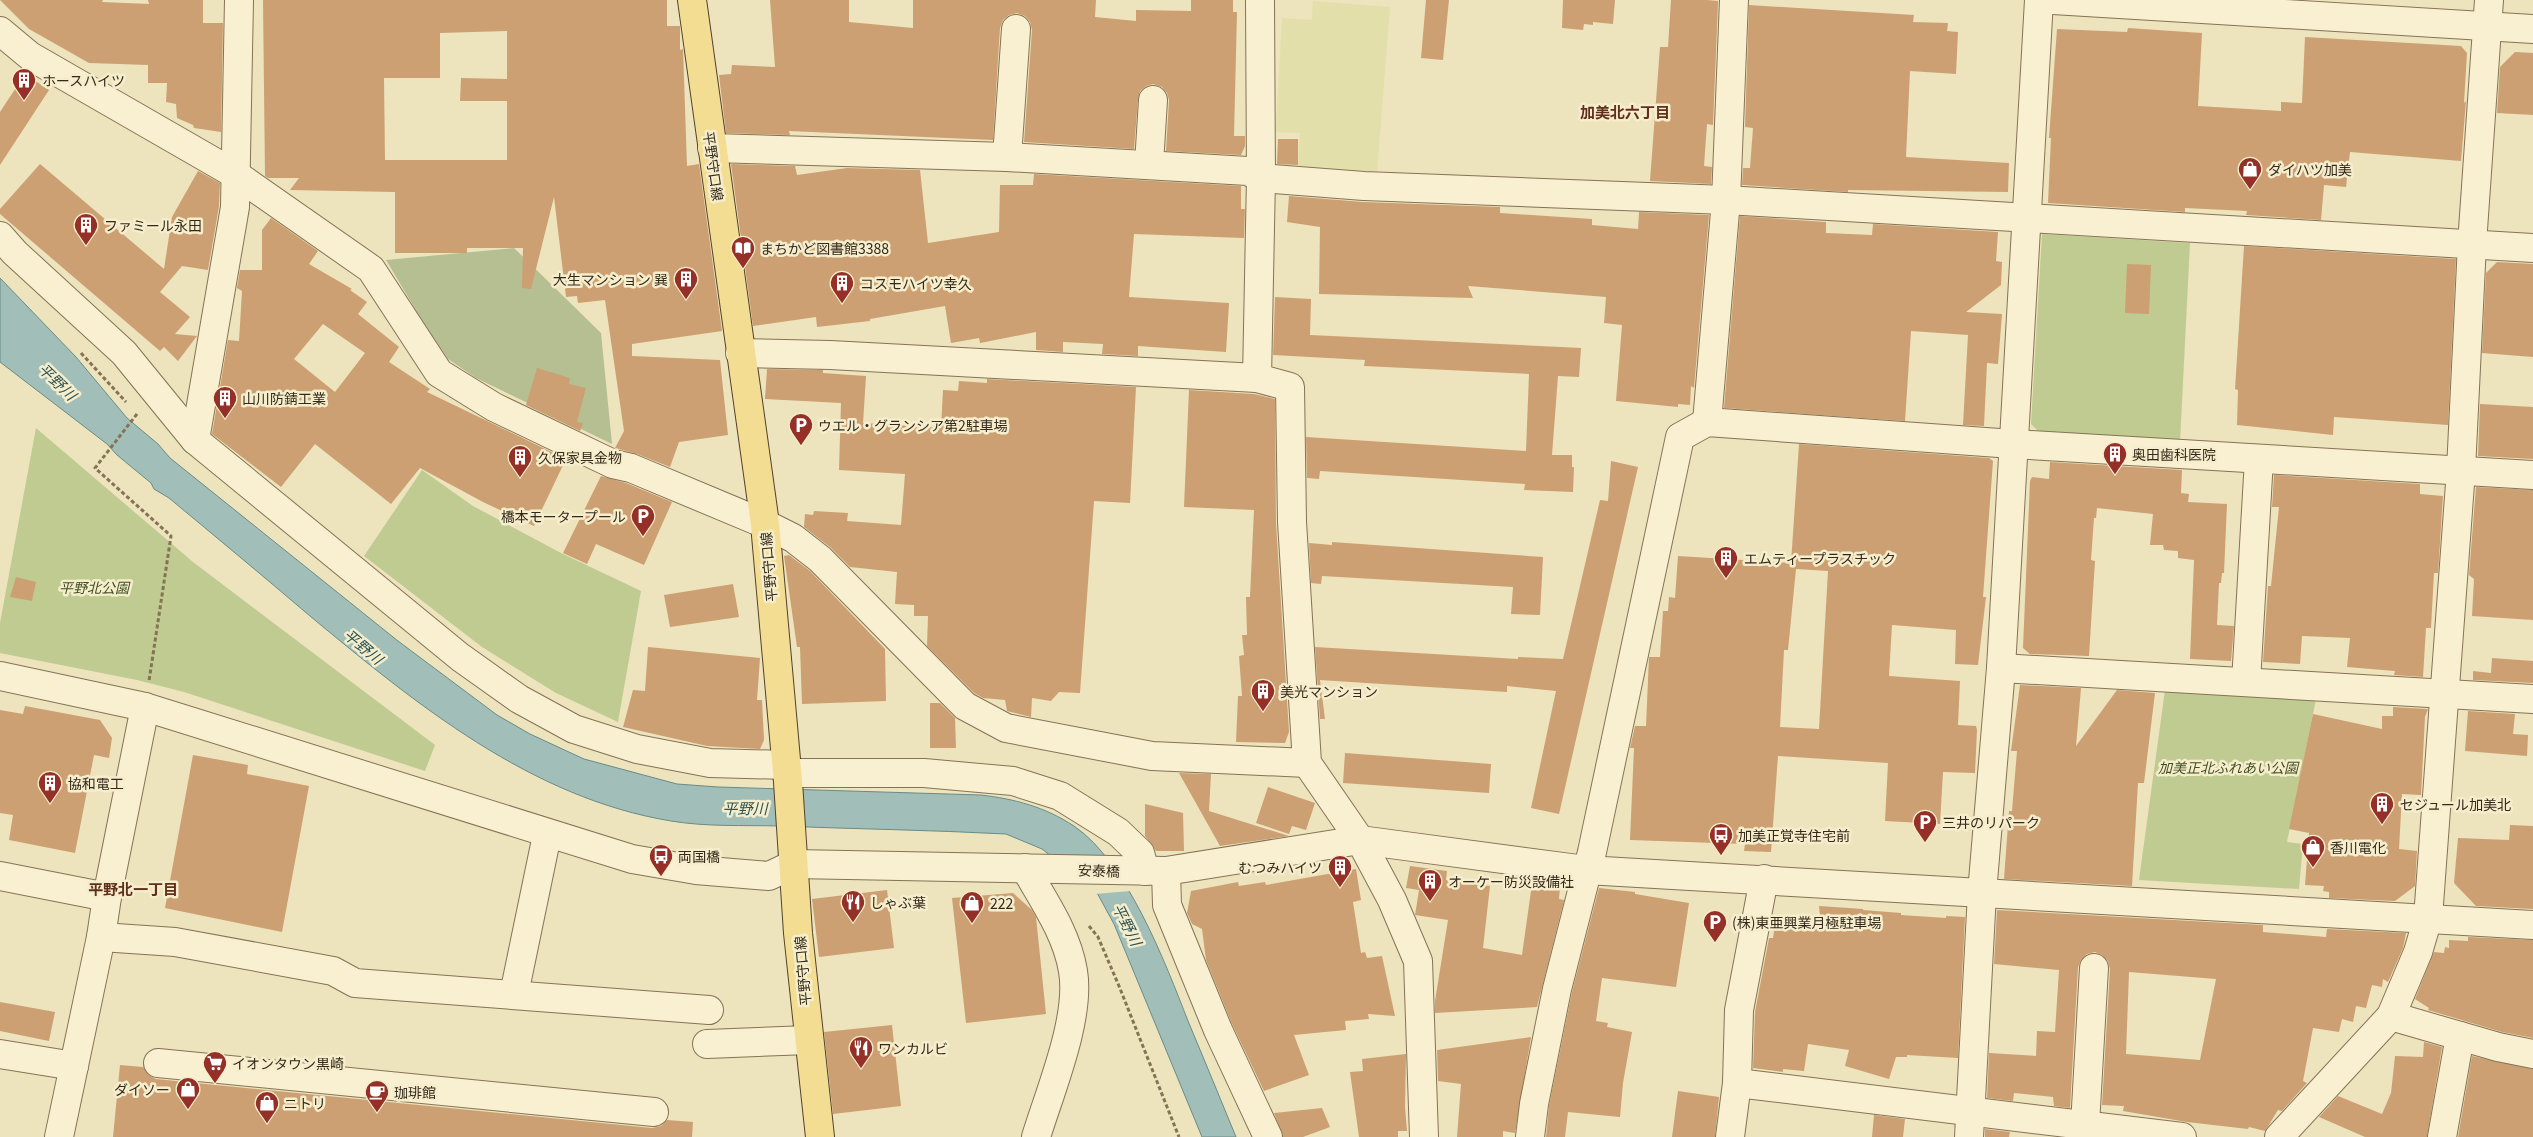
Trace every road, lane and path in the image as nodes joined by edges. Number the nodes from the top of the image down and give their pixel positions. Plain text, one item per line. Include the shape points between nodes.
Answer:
1 (239, 0) edge
2 (692, 0) edge
3 (1260, 0) edge
4 (1734, 0) edge
5 (2040, 0) edge
6 (2052, 0) edge
7 (2489, 0) edge
8 (2487, 27) junction
9 (1016, 28) dead end
10 (2533, 29) edge
11 (0, 31) edge
12 (1154, 100) dead end
13 (712, 148) junction
14 (1007, 157) junction
15 (1149, 164) junction
16 (235, 174) junction
17 (1261, 178) junction
18 (1726, 200) junction
19 (2026, 220) junction
20 (0, 236) edge
21 (2472, 244) junction
22 (2533, 248) edge
23 (740, 353) junction
24 (1257, 378) junction
25 (138, 415) dead end
26 (1707, 422) junction
27 (195, 440) junction
28 (2013, 444) junction
29 (2259, 459) junction
30 (2461, 470) junction
31 (2533, 475) edge
32 (765, 524) junction
33 (2001, 668) junction
34 (0, 676) edge
35 (2246, 682) junction
36 (2444, 694) junction
37 (2533, 699) edge
38 (145, 707) junction
39 (1307, 763) junction
40 (787, 773) junction
41 (547, 835) junction
42 (1360, 840) junction
43 (793, 853) junction
44 (1586, 870) junction
45 (1150, 871) junction
46 (1025, 875) junction
47 (0, 876) edge
48 (1764, 879) junction
49 (1982, 892) junction
50 (107, 897) junction
51 (2428, 918) junction
52 (1087, 924) dead end
53 (2533, 925) edge
54 (101, 937) junction
55 (2094, 968) dead end
56 (514, 994) junction
57 (709, 1010) dead end
58 (2391, 1016) junction
59 (2460, 1036) junction
60 (808, 1040) junction
61 (707, 1044) dead end
62 (0, 1054) edge
63 (2533, 1054) edge
64 (158, 1063) dead end
65 (74, 1066) junction
66 (1737, 1083) junction
67 (654, 1112) dead end
68 (1970, 1124) edge
69 (2086, 1125) junction
70 (59, 1137) edge
71 (820, 1137) edge
72 (1036, 1137) edge
73 (1179, 1137) edge
74 (1268, 1137) edge
75 (1424, 1137) edge
76 (1530, 1137) edge
77 (1730, 1137) edge
78 (2182, 1137) edge
79 (2279, 1137) edge
80 (2442, 1137) edge

1 - 16 street
2 - 13 main road, 平野守口線
3 - 17 street
4 - 18 street
5 - 19 street
6 - 8 street
7 - 8 street
8 - 10 street
8 - 21 street
9 - 14 street
11 - 16 street via 30,56
12 - 15 street
13 - 14 street
13 - 23 main road, 平野守口線
14 - 15 street
15 - 17 street via 1248,171
16 - 27 street via 235,207
16 - 32 street via 371,269 439,373 494,407 613,464 631,468
17 - 18 street via 1364,186
17 - 24 street
18 - 19 street
18 - 26 street
19 - 21 street
19 - 28 street
20 - 27 street via 124,353
21 - 22 street
21 - 30 street
23 - 24 street
23 - 32 main road, 平野守口線
24 - 39 street via 1290,387 1292,522
25 - 38 path via 95,468 171,536
26 - 28 street
26 - 44 street via 1680,437
27 - 40 street via 460,656 519,699 574,730 637,749
28 - 29 street
28 - 33 street
29 - 30 street
29 - 35 street
30 - 31 street
30 - 36 street
32 - 39 street via 793,538 820,559 965,706 1006,728 1152,756
32 - 40 main road, 平野守口線
33 - 35 street
33 - 49 street
34 - 38 street
35 - 36 street
36 - 37 street
36 - 51 street
38 - 41 street
38 - 50 street
39 - 42 street
40 - 43 main road, 平野守口線
40 - 45 street via 924,773 1013,781 1060,796 1118,832 1140,853
41 - 43 street via 632,860 696,870 769,876
41 - 56 street
42 - 44 street, 安泰橋
42 - 45 street, 安泰橋
42 - 75 street via 1392,900 1418,961
43 - 46 street, 安泰橋
43 - 60 main road, 平野守口線
44 - 48 street, 安泰橋
44 - 76 street via 1557,989
45 - 46 street, 安泰橋 via 1059,869
45 - 74 street
46 - 72 street via 1060,930 1073,972 1072,1018
47 - 50 street
48 - 49 street, 安泰橋
48 - 66 street via 1740,1010
49 - 51 street, 安泰橋
49 - 68 street
50 - 54 street
51 - 53 street, 安泰橋
51 - 58 street via 2418,952
52 - 73 path via 1098,937
54 - 56 street via 176,942 334,971 355,983
54 - 65 street
55 - 69 street
56 - 57 street
58 - 59 street
58 - 79 street
59 - 63 street
59 - 80 street
60 - 61 street
60 - 71 main road, 平野守口線
62 - 65 street
64 - 67 street
65 - 70 street
66 - 68 street
66 - 77 street
68 - 69 street
69 - 78 street

